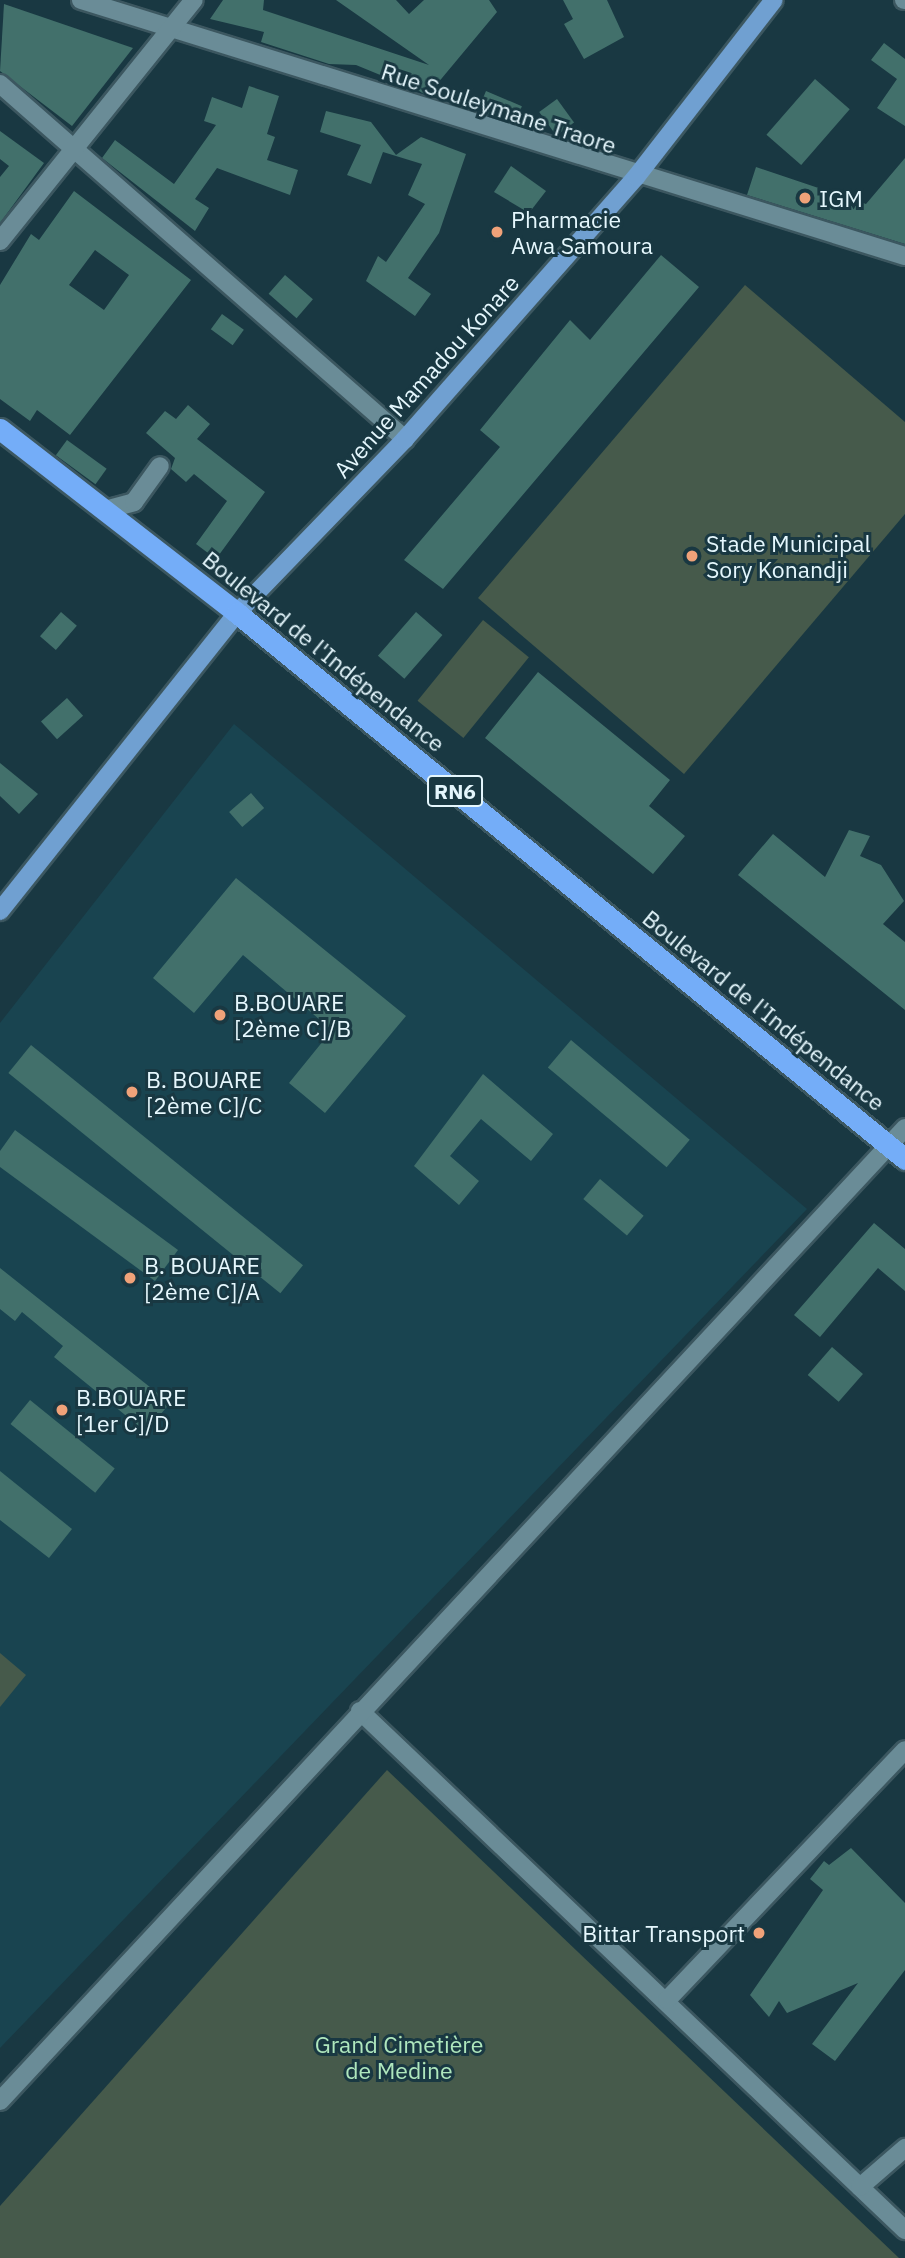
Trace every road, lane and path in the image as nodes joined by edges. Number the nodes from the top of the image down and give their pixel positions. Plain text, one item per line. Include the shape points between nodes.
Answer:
1 (81, 0) edge
2 (194, 0) edge
3 (774, 0) edge
4 (171, 29) junction
5 (0, 84) edge
6 (75, 150) junction
7 (636, 177) junction
8 (0, 241) edge
9 (905, 256) edge
10 (0, 429) edge
11 (405, 439) junction
12 (160, 466) dead end
13 (105, 510) junction
14 (237, 613) junction
15 (0, 911) edge
16 (905, 1128) edge
17 (888, 1145) junction
18 (905, 1158) edge
19 (360, 1711) junction
20 (905, 1750) edge
21 (667, 2000) junction
22 (0, 2101) edge
23 (905, 2148) edge
24 (860, 2187) junction
25 (905, 2230) edge

1 - 4 street, Rue Souleymane Traore
2 - 4 street
3 - 7 main road, Avenue Mamadou Konare
4 - 6 street
4 - 7 street, Rue Souleymane Traore
5 - 6 street
6 - 8 street
6 - 11 street
7 - 9 street, Rue Souleymane Traore
7 - 11 main road, Avenue Mamadou Konare
10 - 13 highway, Boulevard de l'Indépendance / RN6
11 - 14 main road, Avenue Mamadou Konare
12 - 13 street via 134,502
13 - 14 highway, Boulevard de l'Indépendance / RN6
14 - 15 main road, Avenue Mamadou Konare
14 - 17 highway, Boulevard de l'Indépendance / RN6
16 - 17 street
17 - 18 highway, Boulevard de l'Indépendance / RN6
17 - 19 street
19 - 21 street
19 - 22 street
20 - 21 street
21 - 24 street
23 - 24 street
24 - 25 street

